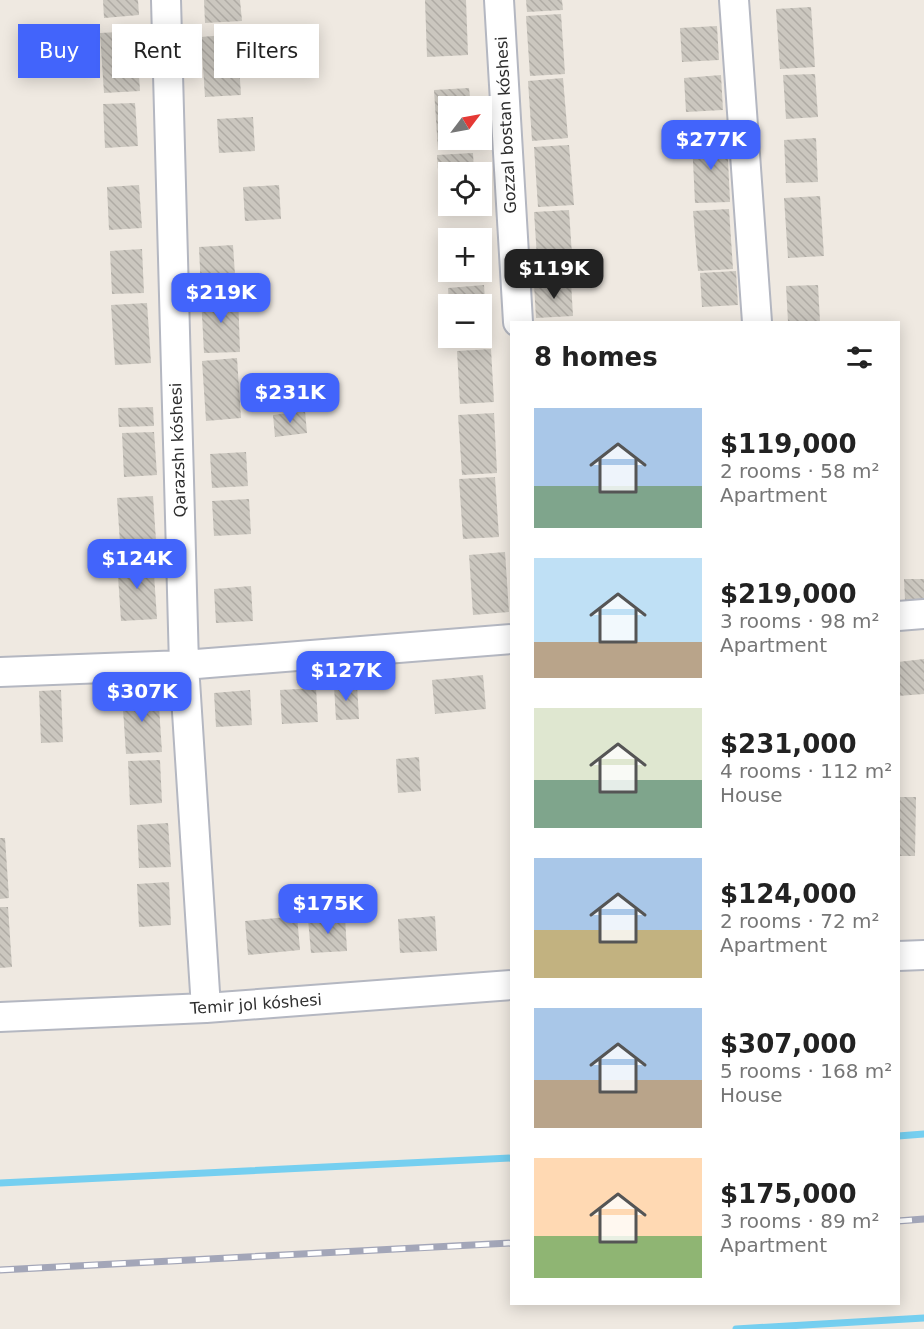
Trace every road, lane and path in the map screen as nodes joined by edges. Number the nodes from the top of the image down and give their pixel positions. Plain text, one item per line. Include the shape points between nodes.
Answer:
1 (166, 0) edge
2 (499, 0) edge
3 (734, 0) edge
4 (518, 321) edge
5 (757, 321) edge
6 (924, 614) edge
7 (900, 616) edge
8 (510, 639) edge
9 (184, 665) junction
10 (0, 672) edge
11 (924, 955) edge
12 (900, 956) edge
13 (510, 985) edge
14 (206, 1008) junction
15 (0, 1017) edge

1 - 9 street, Qarazshı kóshesi
2 - 4 street, Gozzal bostan kóshesi
3 - 5 street
6 - 7 street
8 - 9 street
9 - 10 street
9 - 14 street, Qarazshı kóshesi
11 - 12 street
13 - 14 street, Temir jol kóshesi
14 - 15 street, Temir jol kóshesi

